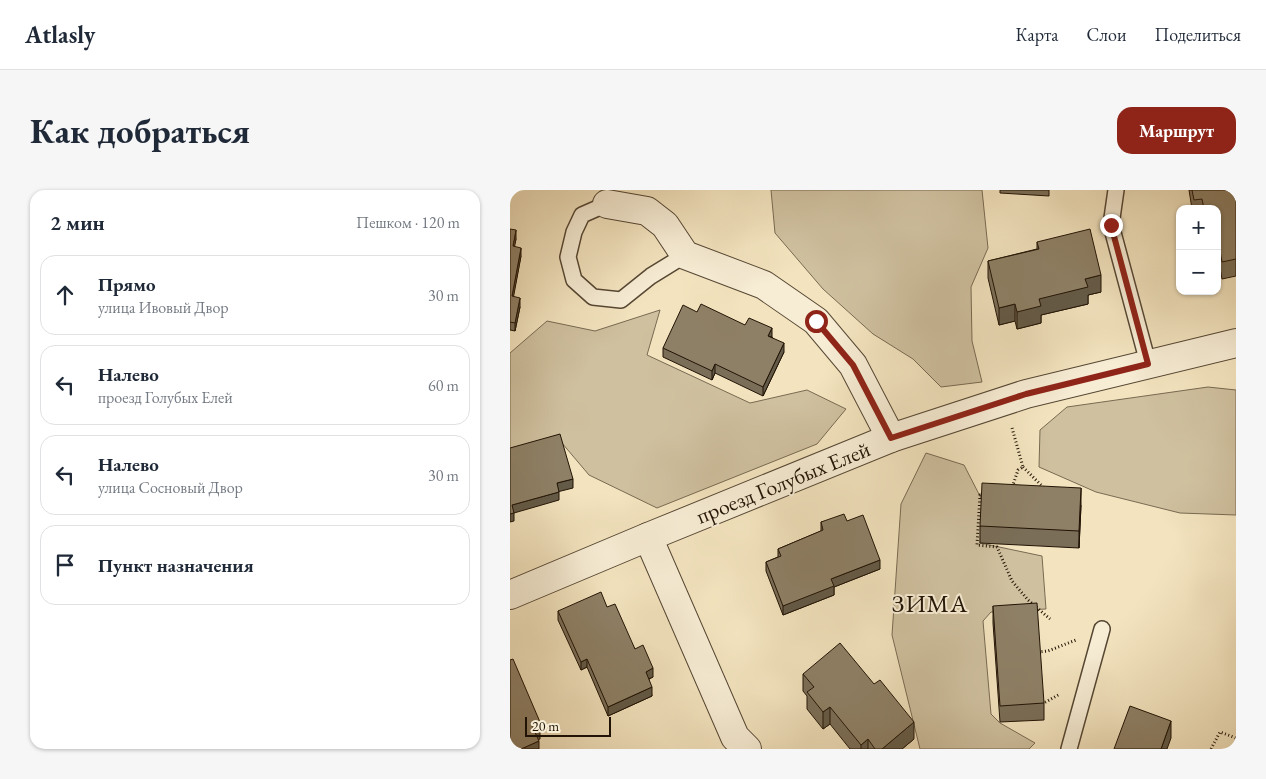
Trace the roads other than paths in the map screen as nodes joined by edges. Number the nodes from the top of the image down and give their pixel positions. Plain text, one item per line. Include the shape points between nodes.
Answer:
1 (1116, 190) edge
2 (607, 204) joint
3 (685, 255) junction
4 (1236, 343) edge
5 (1148, 364) junction
6 (891, 438) junction
7 (648, 537) junction
8 (510, 595) edge
9 (1102, 629) dead end
10 (734, 745) edge
11 (1069, 749) edge

1 - 5 lane via 1111,225
2 - 3 street via 648,211 665,225
2 - 3 lane via 582,215 568,257 574,280 593,297 621,300
3 - 6 street via 764,285 816,321 853,365
4 - 5 street, проезд Голубых Елей
5 - 6 street, проезд Голубых Елей via 1026,394
6 - 7 street, проезд Голубых Елей
7 - 8 street, проезд Голубых Елей
7 - 10 street
9 - 11 lane

